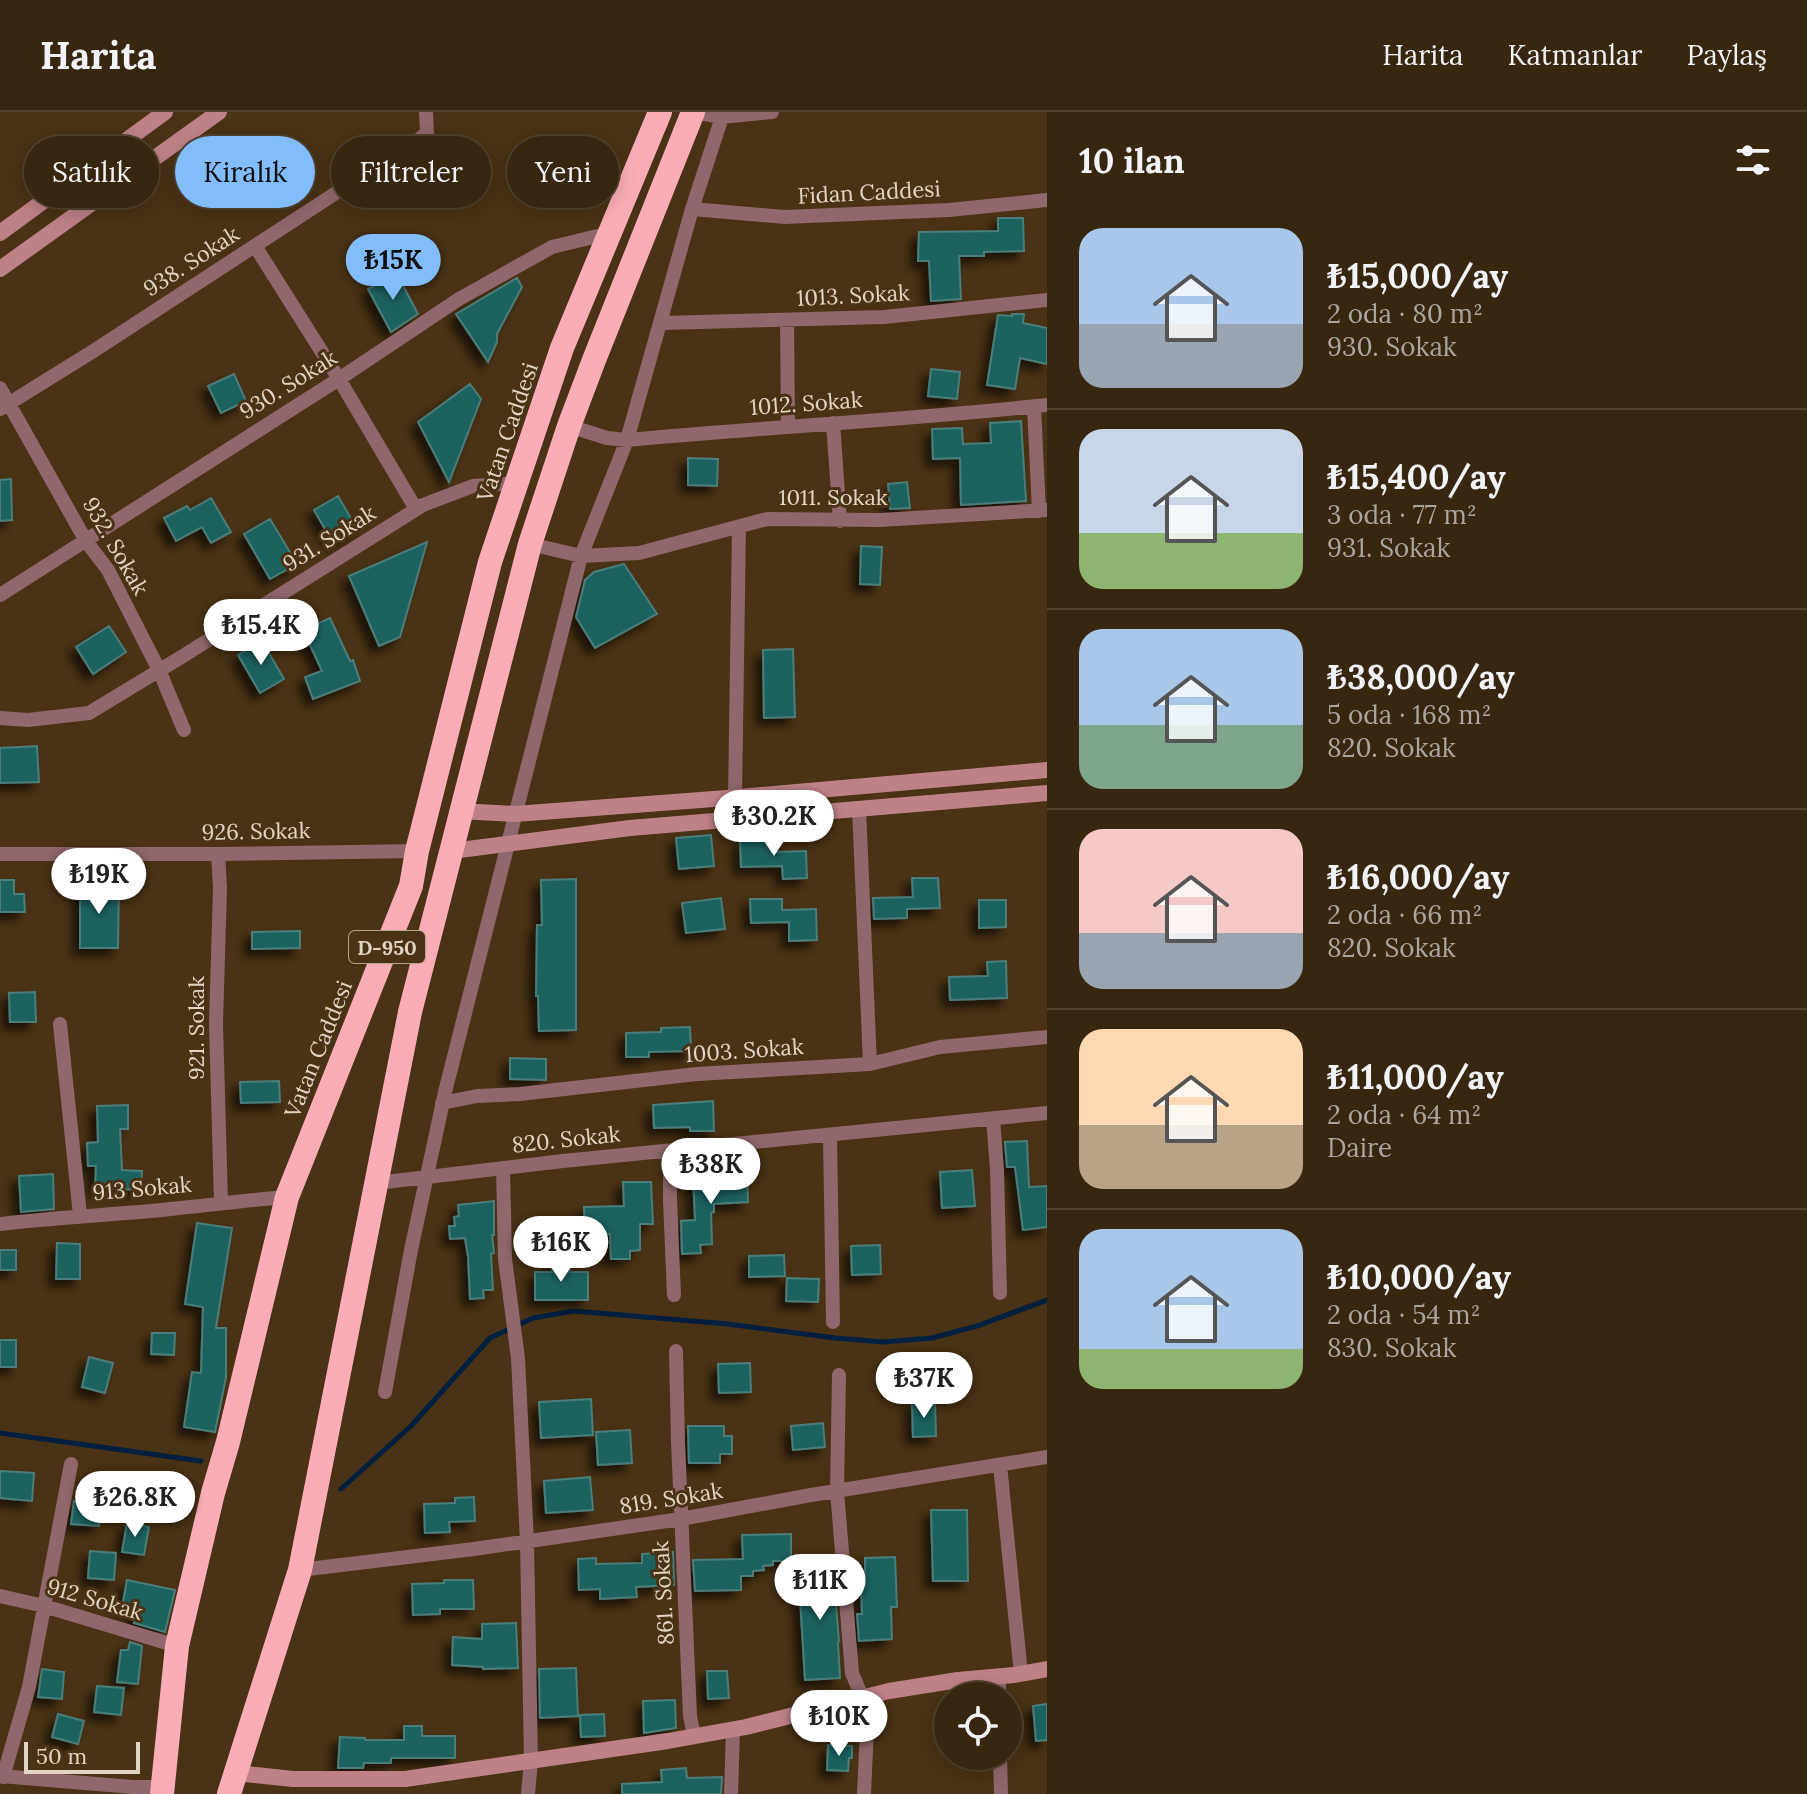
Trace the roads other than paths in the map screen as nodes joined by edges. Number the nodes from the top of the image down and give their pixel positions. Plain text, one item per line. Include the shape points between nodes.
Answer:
1 (165, 112) edge
2 (219, 112) edge
3 (426, 112) edge
4 (660, 112) edge
5 (693, 112) edge
6 (772, 112) edge
7 (722, 117) junction
8 (1047, 200) edge
9 (692, 209) junction
10 (0, 233) edge
11 (610, 233) junction
12 (255, 246) junction
13 (0, 269) edge
14 (1047, 300) edge
15 (787, 320) junction
16 (661, 323) junction
17 (339, 379) junction
18 (0, 388) edge
19 (4, 406) edge
20 (1041, 406) edge
21 (833, 423) junction
22 (569, 426) junction
23 (788, 426) junction
24 (627, 440) junction
25 (516, 483) junction
26 (416, 509) junction
27 (1043, 510) edge
28 (840, 521) junction
29 (739, 527) junction
30 (86, 541) junction
31 (530, 544) junction
32 (581, 556) junction
33 (0, 595) edge
34 (159, 670) junction
35 (0, 718) edge
36 (184, 730) dead end
37 (1047, 770) edge
38 (1047, 793) edge
39 (735, 798) junction
40 (859, 808) junction
41 (460, 811) junction
42 (515, 814) junction
43 (507, 844) junction
44 (417, 851) junction
45 (452, 851) junction
46 (0, 854) edge
47 (218, 854) junction
48 (60, 1024) dead end
49 (1047, 1037) edge
50 (870, 1064) junction
51 (442, 1103) junction
52 (1047, 1113) edge
53 (993, 1119) junction
54 (830, 1135) junction
55 (670, 1151) junction
56 (503, 1168) junction
57 (426, 1177) junction
58 (377, 1183) junction
59 (287, 1197) junction
60 (221, 1202) junction
61 (80, 1215) junction
62 (0, 1224) edge
63 (1000, 1293) dead end
64 (674, 1295) dead end
65 (833, 1322) dead end
66 (676, 1351) dead end
67 (839, 1375) dead end
68 (385, 1392) dead end
69 (1047, 1457) edge
70 (71, 1464) dead end
71 (1000, 1465) junction
72 (837, 1491) junction
73 (681, 1519) junction
74 (527, 1542) junction
75 (300, 1570) junction
76 (0, 1596) edge
77 (44, 1606) junction
78 (177, 1646) junction
79 (1047, 1669) edge
80 (1021, 1674) junction
81 (999, 1676) junction
82 (999, 1682) edge
83 (862, 1697) junction
84 (733, 1729) junction
85 (694, 1736) junction
86 (531, 1761) junction
87 (1000, 1770) edge
88 (2, 1777) edge
89 (232, 1783) edge
90 (529, 1787) edge
91 (163, 1790) edge
92 (731, 1794) edge
93 (864, 1794) edge
94 (1001, 1794) edge

1 - 10 street
2 - 13 street
3 - 12 street, 938. Sokak via 427,133 403,153
4 - 11 highway, Vatan Caddesi / D-950
5 - 7 street
5 - 22 highway, D-950
6 - 7 street
7 - 9 street
8 - 9 street, Fidan Caddesi via 785,217
9 - 16 street
11 - 17 street, 930. Sokak via 552,247 459,299
11 - 25 highway, Vatan Caddesi / D-950 via 562,348
12 - 17 street
12 - 19 street, 938. Sokak
14 - 15 street, 1013. Sokak via 884,317
15 - 16 street, 1013. Sokak
15 - 23 street
16 - 24 street
17 - 26 street
17 - 30 street, 930. Sokak
18 - 19 street, 932. Sokak
19 - 30 street, 932. Sokak
20 - 21 street, 1012. Sokak
20 - 27 street
21 - 23 street, 1012. Sokak
21 - 28 street
22 - 24 street, 1012. Sokak
22 - 31 highway, D-950
23 - 24 street, 1012. Sokak
24 - 32 street
25 - 26 street, 931. Sokak via 473,486
25 - 44 highway, Vatan Caddesi / D-950 via 490,562
26 - 34 street, 931. Sokak
27 - 28 street, 1011. Sokak
28 - 29 street, 1011. Sokak via 767,519
29 - 32 street, 1011. Sokak via 639,553
29 - 39 street
30 - 33 street, 930. Sokak
30 - 34 street, 932. Sokak via 108,570
31 - 32 street, 1011. Sokak
31 - 41 highway, D-950
32 - 42 street
34 - 35 street, 931. Sokak via 89,713
34 - 36 street, 932. Sokak
37 - 39 street
38 - 40 street
39 - 42 street
40 - 43 street
40 - 50 street
41 - 42 street
41 - 45 highway, D-950
42 - 43 street
43 - 45 street
43 - 51 street
44 - 47 street, 926. Sokak
44 - 59 highway, Vatan Caddesi / D-950 via 411,886
45 - 58 highway, D-950 via 410,1012
46 - 47 street, 926. Sokak
47 - 60 street, 921. Sokak
48 - 61 street
49 - 50 street, 1003. Sokak via 940,1047
50 - 51 street, 1003. Sokak via 697,1074
51 - 57 street
52 - 53 street, 820. Sokak
53 - 54 street, 820. Sokak
53 - 63 street
54 - 55 street, 820. Sokak
54 - 65 street
55 - 56 street, 820. Sokak
55 - 64 street
56 - 57 street, 820. Sokak
56 - 74 street
57 - 58 street, 820. Sokak
57 - 68 street
58 - 75 highway, D-950
59 - 60 street, 913 Sokak
59 - 78 highway, Vatan Caddesi / D-950
60 - 61 street, 913 Sokak
61 - 62 street, 913 Sokak
66 - 73 street, 861. Sokak
67 - 72 street
69 - 71 street, 819. Sokak
70 - 77 street
71 - 72 street, 819. Sokak
71 - 80 street
72 - 73 street, 819. Sokak
72 - 83 street via 852,1673
73 - 74 street, 819. Sokak
73 - 85 street, 861. Sokak
74 - 75 street, 819. Sokak
74 - 86 street
75 - 89 highway, D-950
76 - 77 street, 912 Sokak
77 - 78 street, 912 Sokak
77 - 88 street via 29,1687
78 - 91 highway, Vatan Caddesi / D-950
79 - 80 street
80 - 81 street
81 - 82 street
81 - 83 street
83 - 84 street
83 - 93 street via 867,1728
84 - 85 street
84 - 92 street
85 - 86 street
86 - 89 street via 405,1779
86 - 90 street
87 - 94 street
88 - 91 street

